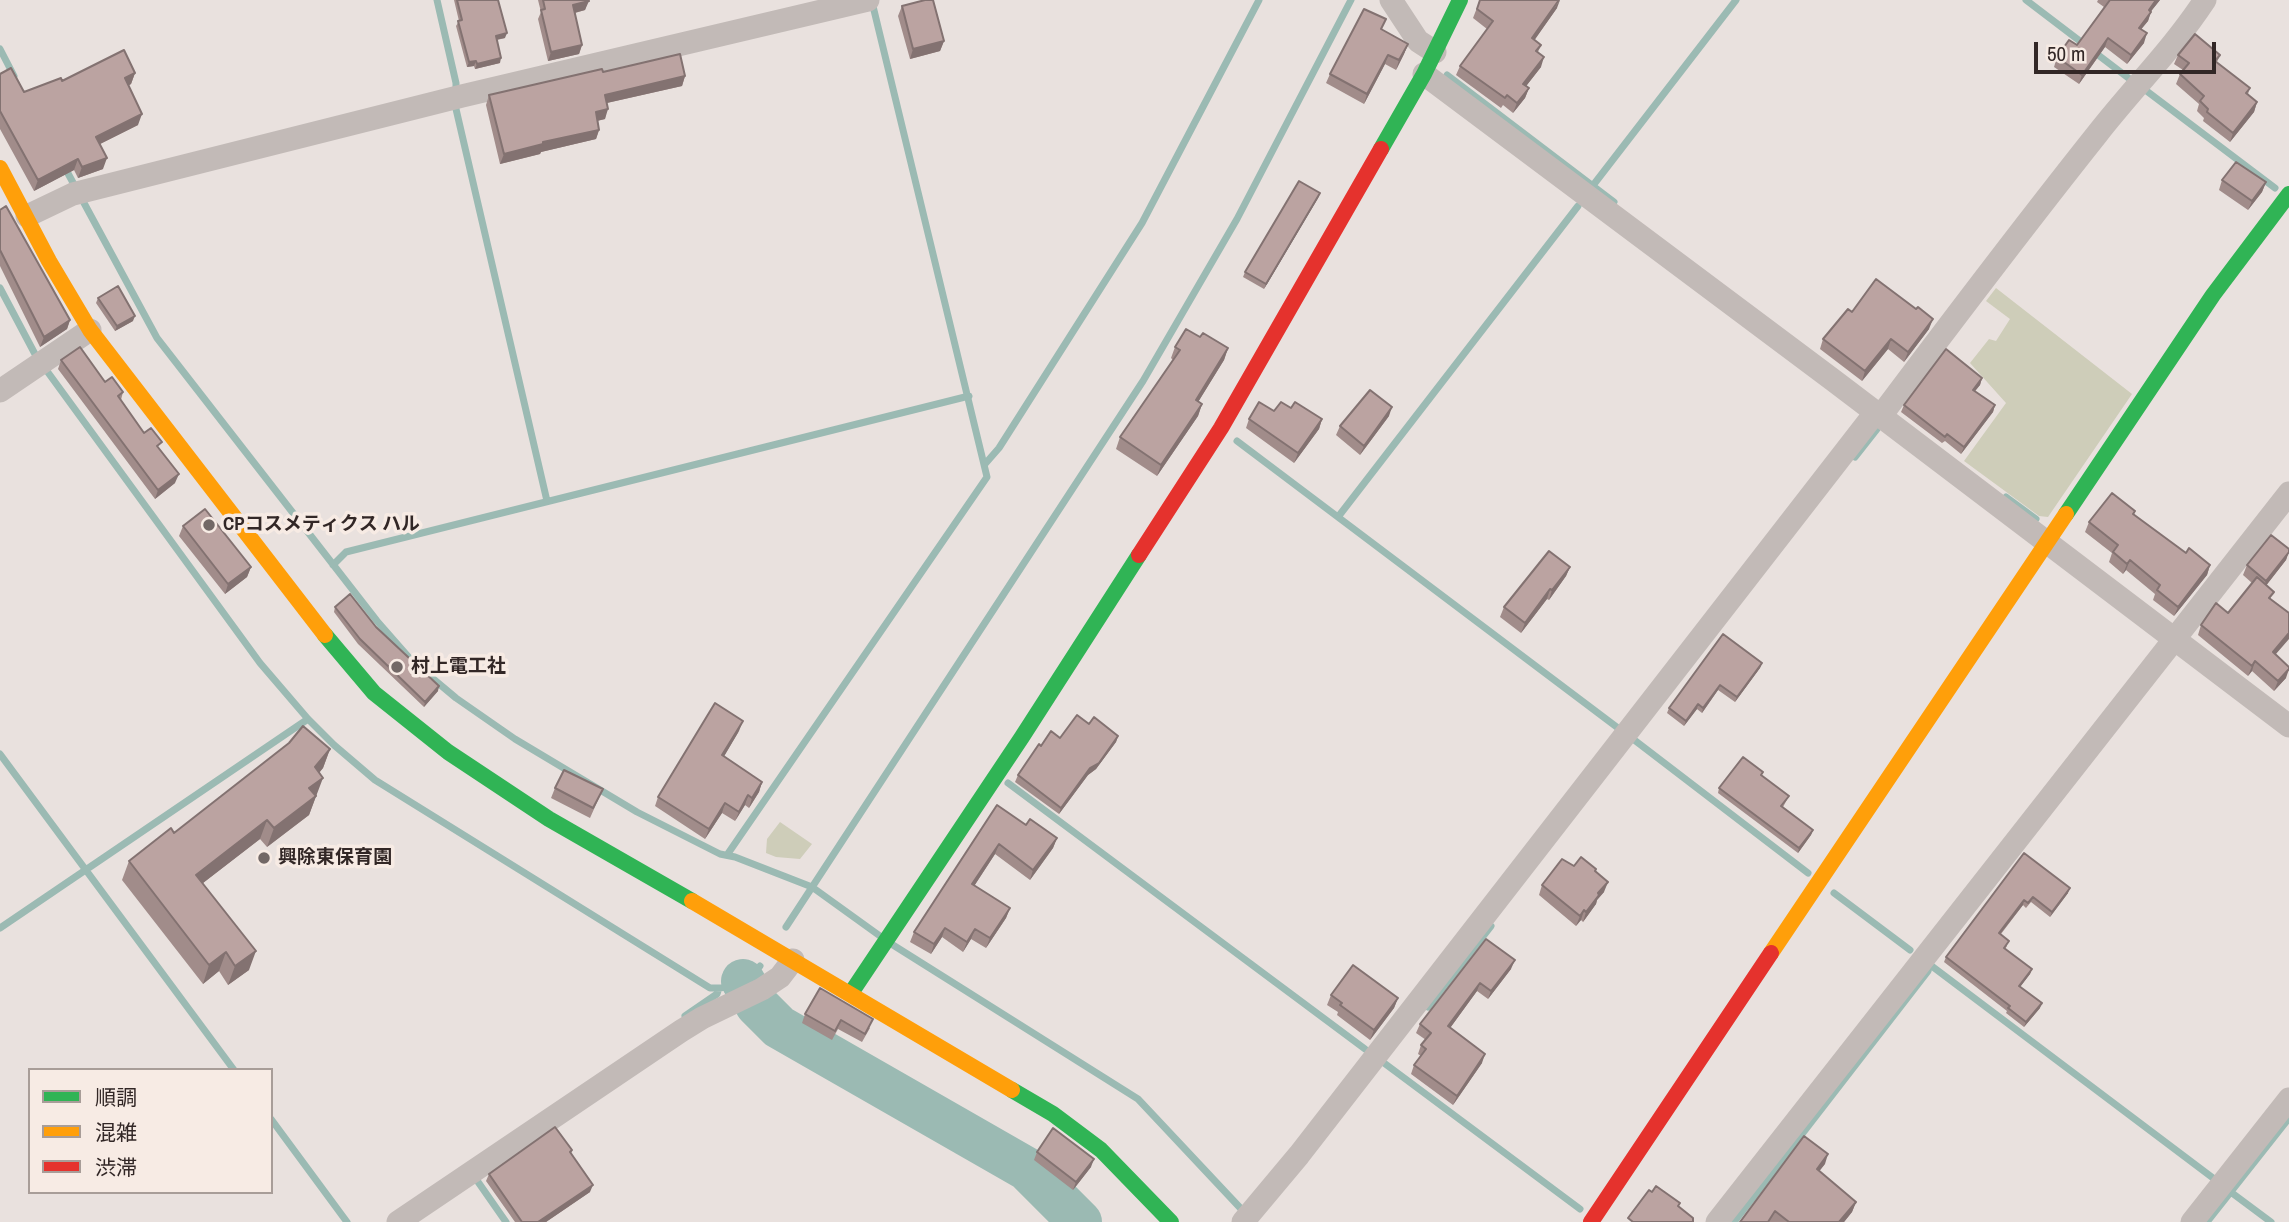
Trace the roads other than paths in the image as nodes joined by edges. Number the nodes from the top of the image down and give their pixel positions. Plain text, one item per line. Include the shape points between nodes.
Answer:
1 (867, 0) edge
2 (1391, 0) edge
3 (1460, 0) edge
4 (2205, 0) edge
5 (1435, 51) junction
6 (1424, 75) junction
7 (0, 168) edge
8 (2289, 194) edge
9 (27, 216) junction
10 (90, 330) junction
11 (0, 391) edge
12 (1877, 415) junction
13 (2289, 493) edge
14 (2046, 543) junction
15 (2173, 639) junction
16 (2289, 726) edge
17 (793, 960) junction
18 (850, 993) junction
19 (2289, 1099) edge
20 (1248, 1215) edge
21 (398, 1222) edge
22 (1171, 1222) edge
23 (1591, 1222) edge
24 (1717, 1222) edge
25 (2192, 1222) edge

1 - 9 street via 79,192
2 - 5 street via 1418,41
3 - 5 street
4 - 12 street
5 - 6 street
6 - 12 street
6 - 18 street via 1221,428
7 - 9 street
8 - 14 street via 2213,296
9 - 10 street
10 - 11 street
10 - 17 street via 306,612 394,711 549,820
12 - 14 street
12 - 20 street
13 - 15 street
14 - 15 street
14 - 23 street
15 - 16 street
15 - 24 street
17 - 18 street
17 - 21 street via 780,977 762,989 681,1031
18 - 22 street via 1079,1132 1125,1172
19 - 25 street

